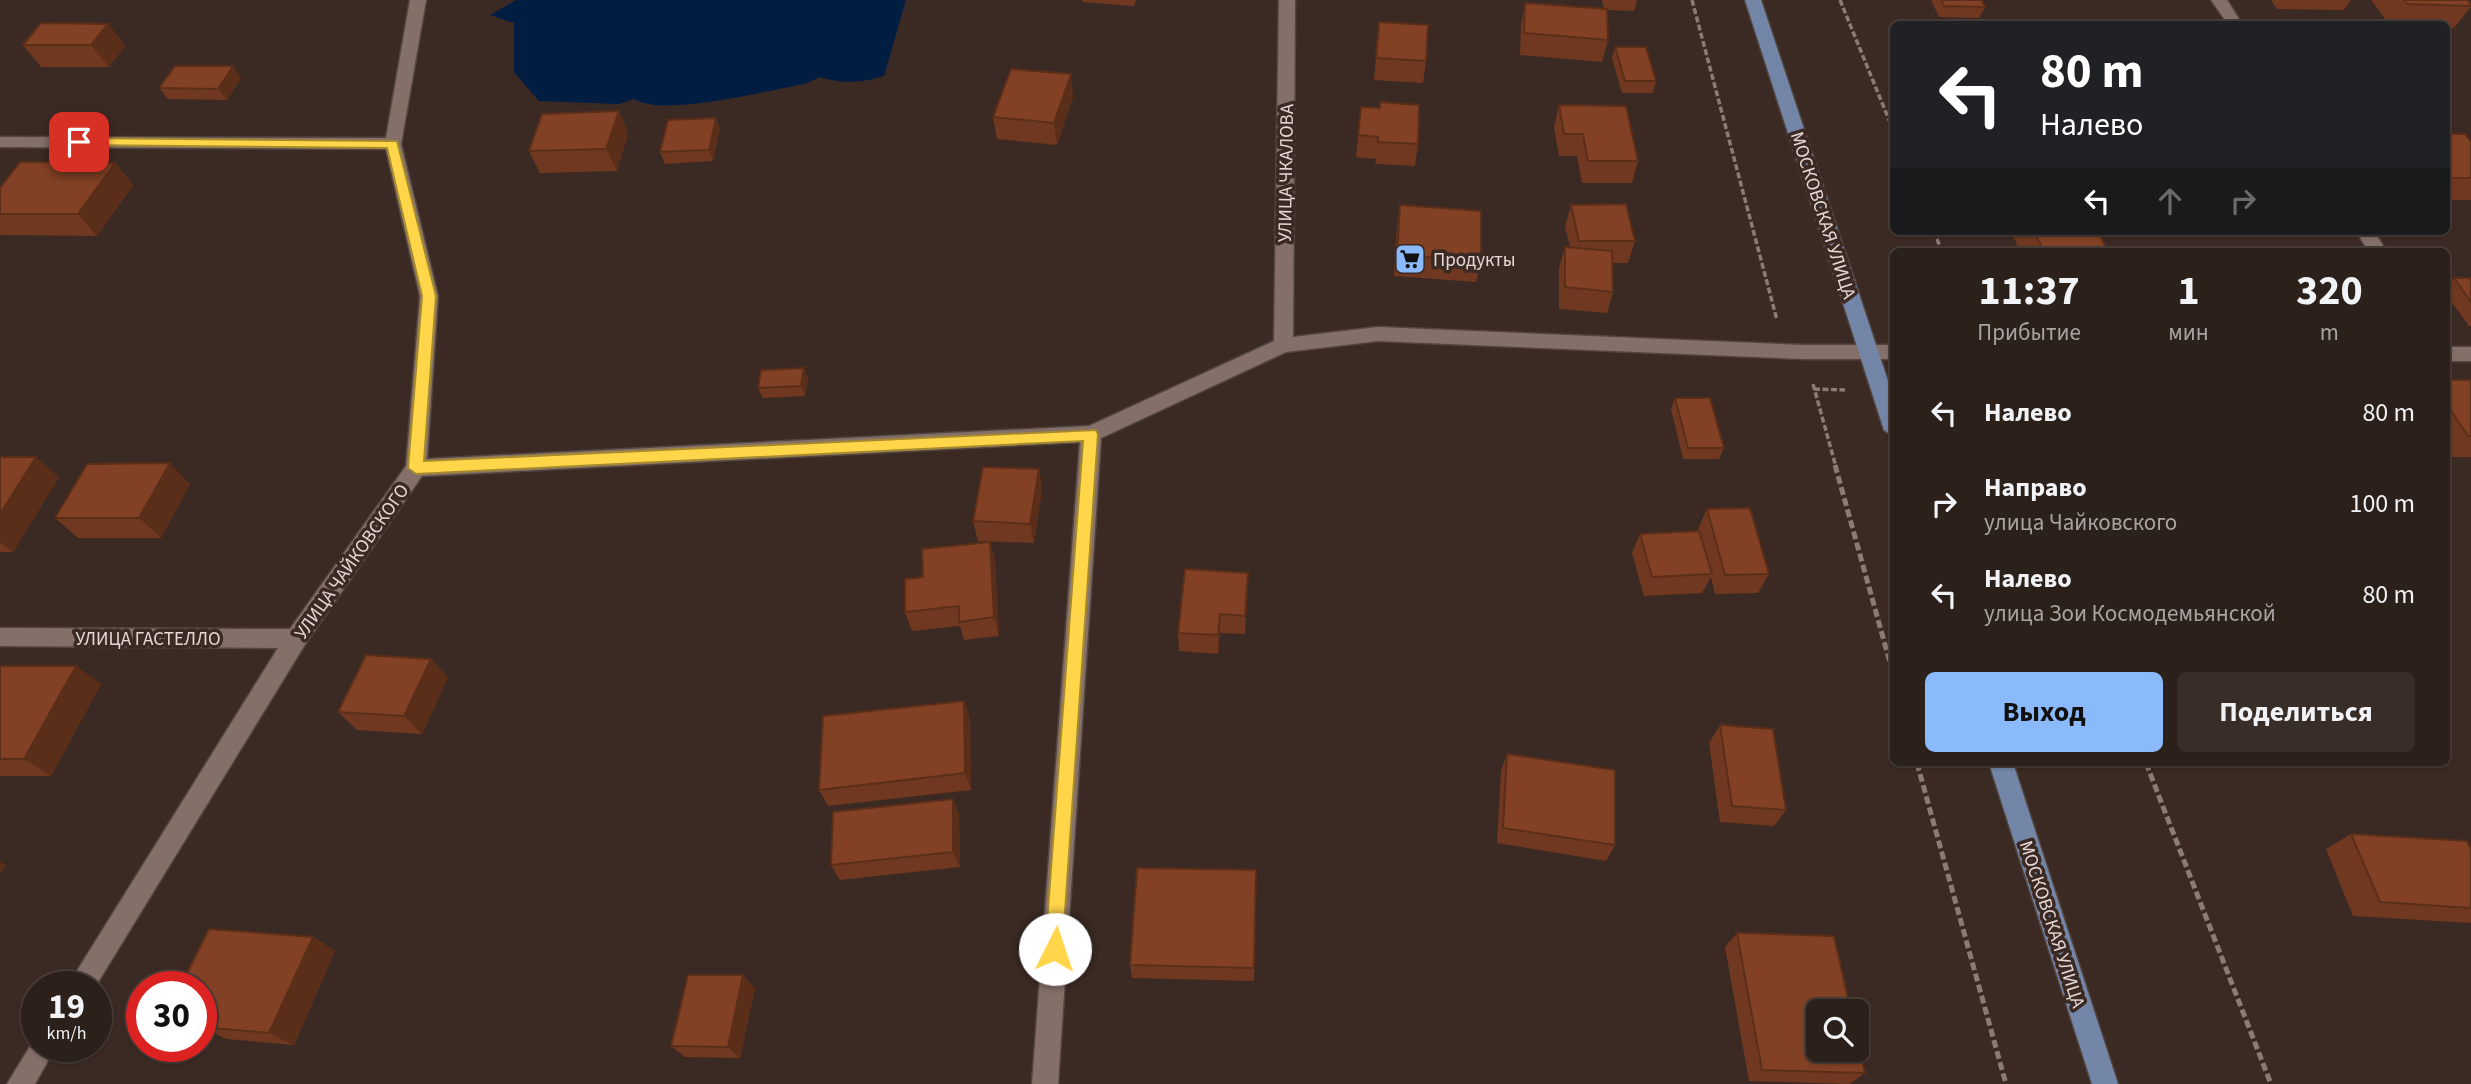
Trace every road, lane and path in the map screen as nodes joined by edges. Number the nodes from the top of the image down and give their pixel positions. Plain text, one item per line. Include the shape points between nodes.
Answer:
1 (418, 0) edge
2 (1287, 0) edge
3 (1754, 0) edge
4 (1840, 0) edge
5 (2219, 0) edge
6 (2233, 21) edge
7 (1890, 122) edge
8 (0, 142) edge
9 (393, 144) junction
10 (1283, 345) junction
11 (1868, 352) junction
12 (1890, 352) edge
13 (2450, 354) edge
14 (2471, 354) edge
15 (1890, 418) edge
16 (1091, 434) junction
17 (416, 468) junction
18 (0, 637) edge
19 (296, 639) junction
20 (1918, 766) edge
21 (2002, 766) edge
22 (2147, 766) edge
23 (90, 971) edge
24 (33, 1062) edge
25 (20, 1084) edge
26 (1045, 1084) edge
27 (2006, 1084) edge
28 (2105, 1084) edge
29 (2271, 1084) edge

1 - 9 street, УЛИЦА ЧАЙКОВСКОГО
2 - 10 street, УЛИЦА ЧКАЛОВА
3 - 11 main road, МОСКОВСКАЯ УЛИЦА
4 - 7 path
5 - 6 street
8 - 9 street
9 - 17 street, УЛИЦА ЧАЙКОВСКОГО via 429,296
10 - 11 street via 1378,334
10 - 16 street
11 - 12 street
11 - 15 main road, МОСКОВСКАЯ УЛИЦА
13 - 14 street
16 - 17 street
16 - 26 street
17 - 19 street, УЛИЦА ЧАЙКОВСКОГО
18 - 19 street, УЛИЦА ГАСТЕЛЛО
19 - 23 street, УЛИЦА ЧАЙКОВСКОГО
20 - 27 path
21 - 28 main road, МОСКОВСКАЯ УЛИЦА
22 - 29 path
24 - 25 street

